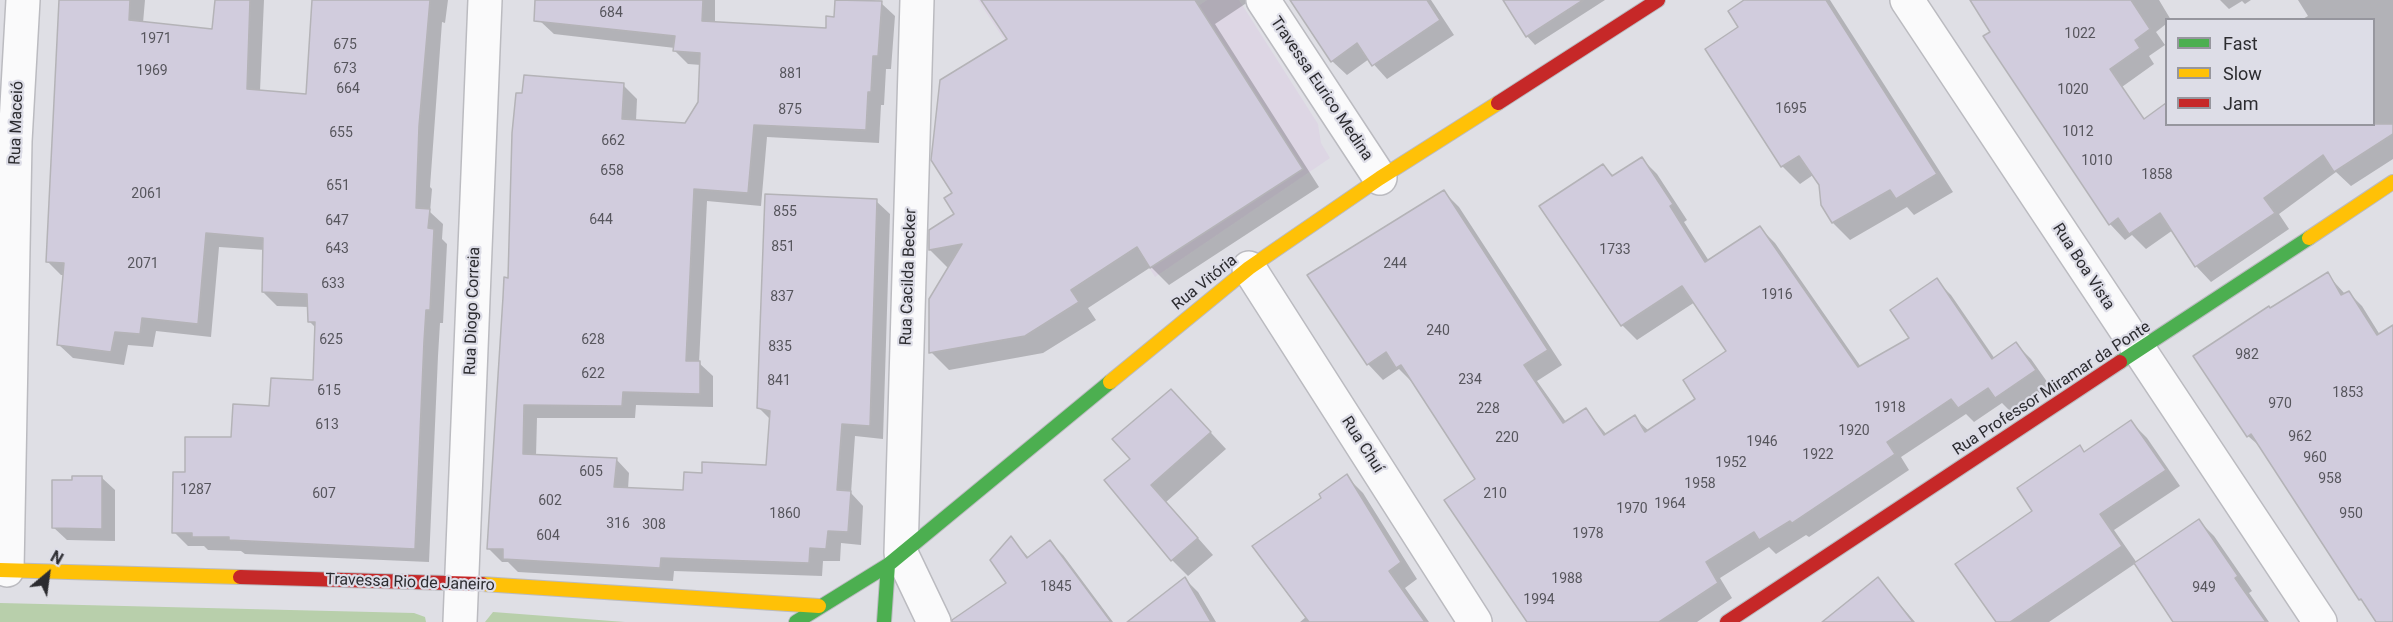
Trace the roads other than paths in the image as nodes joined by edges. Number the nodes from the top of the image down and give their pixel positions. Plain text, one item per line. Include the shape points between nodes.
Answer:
1 (22, 0) edge
2 (485, 0) edge
3 (917, 0) edge
4 (1263, 0) edge
5 (1658, 0) edge
6 (1907, 0) edge
7 (8, 140) edge
8 (1380, 177) junction
9 (2393, 182) edge
10 (1249, 268) junction
11 (2139, 352) junction
12 (894, 559) junction
13 (4, 570) edge
14 (463, 584) junction
15 (819, 606) junction
16 (460, 622) edge
17 (796, 622) edge
18 (884, 622) edge
19 (934, 622) edge
20 (1475, 622) edge
21 (1727, 622) edge
22 (2320, 622) edge

1 - 7 street, Rua Maceió
2 - 14 street, Rua Diogo Correia
3 - 12 street, Rua Cacilda Becker
4 - 8 street, Travessa Eurico Medina
5 - 8 street, Rua Vitória
6 - 11 street, Rua Boa Vista
7 - 13 street, Rua Maceió
8 - 10 street, Rua Vitória
9 - 11 street, Rua Professor Miramar da Ponte
10 - 12 street, Rua Vitória
10 - 20 street, Rua Chuí
11 - 21 street, Rua Professor Miramar da Ponte
11 - 22 street, Rua Boa Vista
12 - 15 street, Rua Vitória
12 - 18 street, Rua Cacilda Becker
12 - 19 street
13 - 14 street, Travessa Rio de Janeiro
14 - 15 street, Travessa Rio de Janeiro
14 - 16 street, Rua Diogo Correia
15 - 17 street, Rua Vitória

